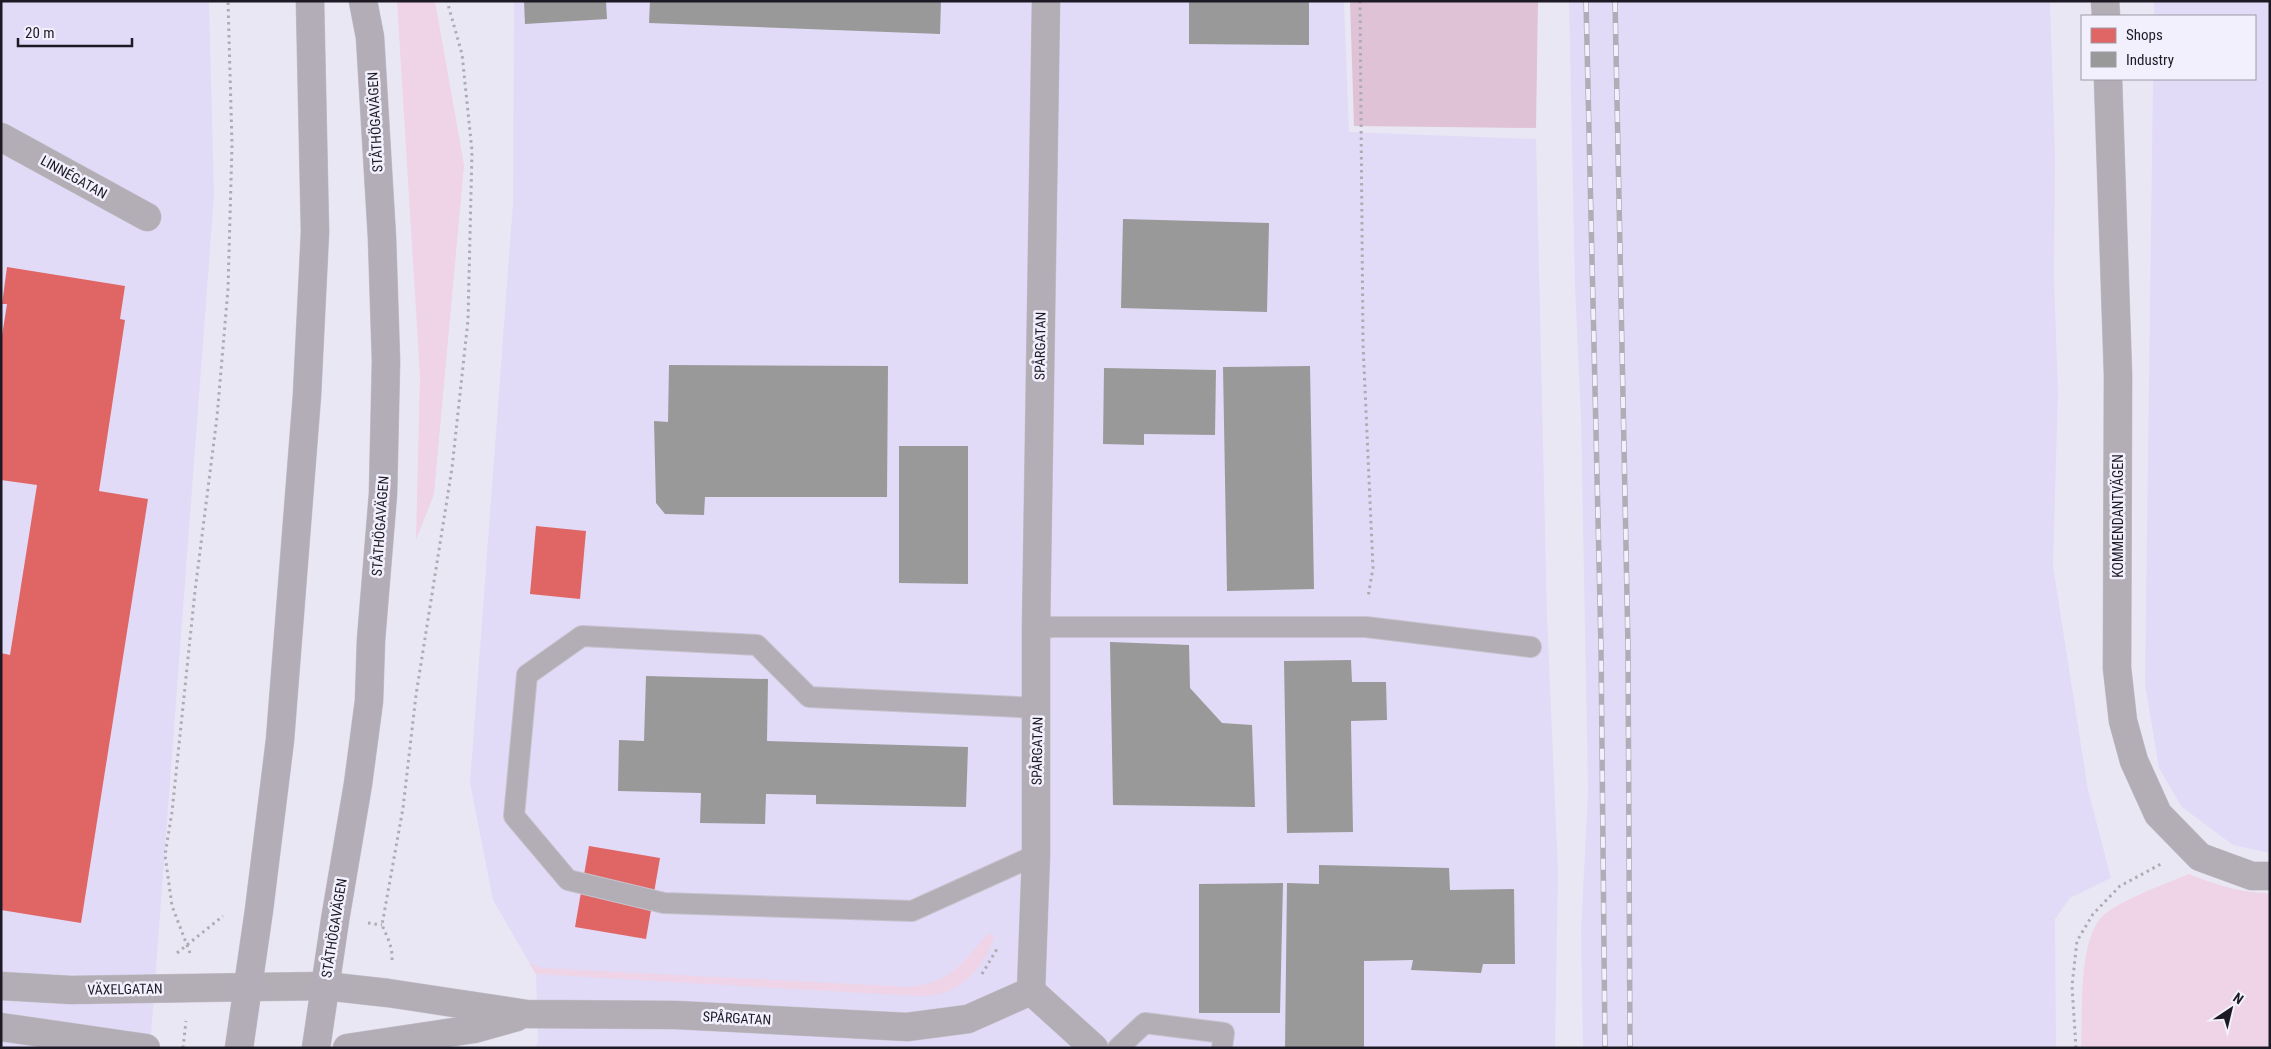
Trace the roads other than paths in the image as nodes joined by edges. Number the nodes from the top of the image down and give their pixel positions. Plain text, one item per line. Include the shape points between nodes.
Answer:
1 (310, 1) edge
2 (363, 1) edge
3 (1046, 1) edge
4 (2105, 1) edge
5 (2106, 15) edge
6 (2108, 80) edge
7 (1, 137) edge
8 (147, 217) dead end
9 (1036, 629) junction
10 (1531, 647) dead end
11 (1037, 708) junction
12 (1036, 855) junction
13 (2270, 876) edge
14 (1, 986) edge
15 (324, 986) junction
16 (248, 988) junction
17 (1031, 992) junction
18 (527, 1014) junction
19 (1, 1027) edge
20 (146, 1048) edge
21 (239, 1048) edge
22 (316, 1048) edge
23 (347, 1048) edge
24 (1094, 1048) edge
25 (1118, 1048) edge
26 (1222, 1048) edge

1 - 16 main road via 315,232 307,395 280,740
2 - 15 main road, STÅTHÖGAVÄGEN via 370,37 382,238 386,361 383,494 369,701
3 - 9 street, SPÅRGATAN
4 - 5 street
6 - 13 street, KOMMENDANTVÄGEN via 2118,374 2117,668 2123,721 2134,761 2158,814 2200,857 2252,876
7 - 8 street, LINNÉGATAN
9 - 10 lane via 1366,627
9 - 11 street, SPÅRGATAN
11 - 12 street, SPÅRGATAN
11 - 12 lane via 809,698 757,645 582,636 527,675 514,816 568,880 664,903 912,911
12 - 17 street, SPÅRGATAN
14 - 16 street, VÄXELGATAN via 72,990
15 - 16 street, SPÅRGATAN
15 - 18 street, SPÅRGATAN
15 - 22 main road, STÅTHÖGAVÄGEN
16 - 21 main road
17 - 18 street, SPÅRGATAN via 968,1019 907,1027 676,1015
17 - 24 street
18 - 23 street, SPÅRGATAN via 474,1029
19 - 20 street
25 - 26 lane via 1145,1023 1224,1033

